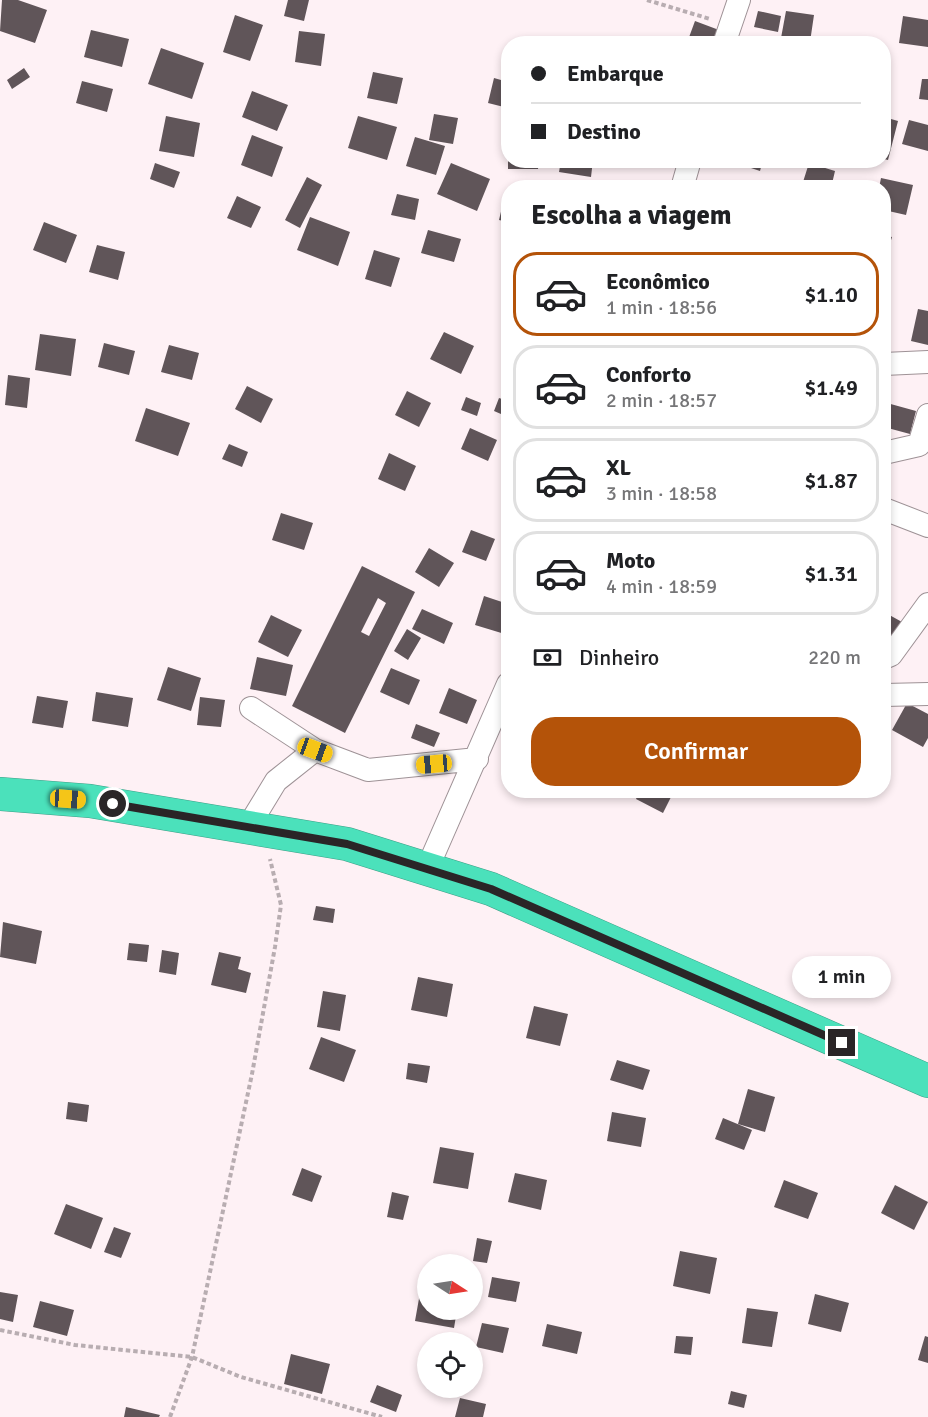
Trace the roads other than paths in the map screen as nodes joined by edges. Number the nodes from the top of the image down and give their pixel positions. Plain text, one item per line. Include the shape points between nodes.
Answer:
1 (739, 0) edge
2 (727, 34) edge
3 (928, 362) edge
4 (891, 364) edge
5 (928, 415) edge
6 (891, 451) edge
7 (891, 512) edge
8 (928, 526) edge
9 (928, 604) edge
10 (891, 655) edge
11 (928, 694) edge
12 (891, 695) edge
13 (501, 701) edge
14 (251, 708) dead end
15 (315, 750) junction
16 (477, 759) junction
17 (0, 794) edge
18 (261, 829) junction
19 (427, 869) junction
20 (928, 1081) edge

1 - 2 street
3 - 4 street
5 - 6 street via 919,445
7 - 8 street
9 - 10 street
11 - 12 street
13 - 16 street
14 - 15 street
15 - 16 street via 368,770
15 - 18 street via 276,781
16 - 19 street
17 - 18 highway via 90,801
18 - 19 highway via 347,844
19 - 20 highway via 502,894

